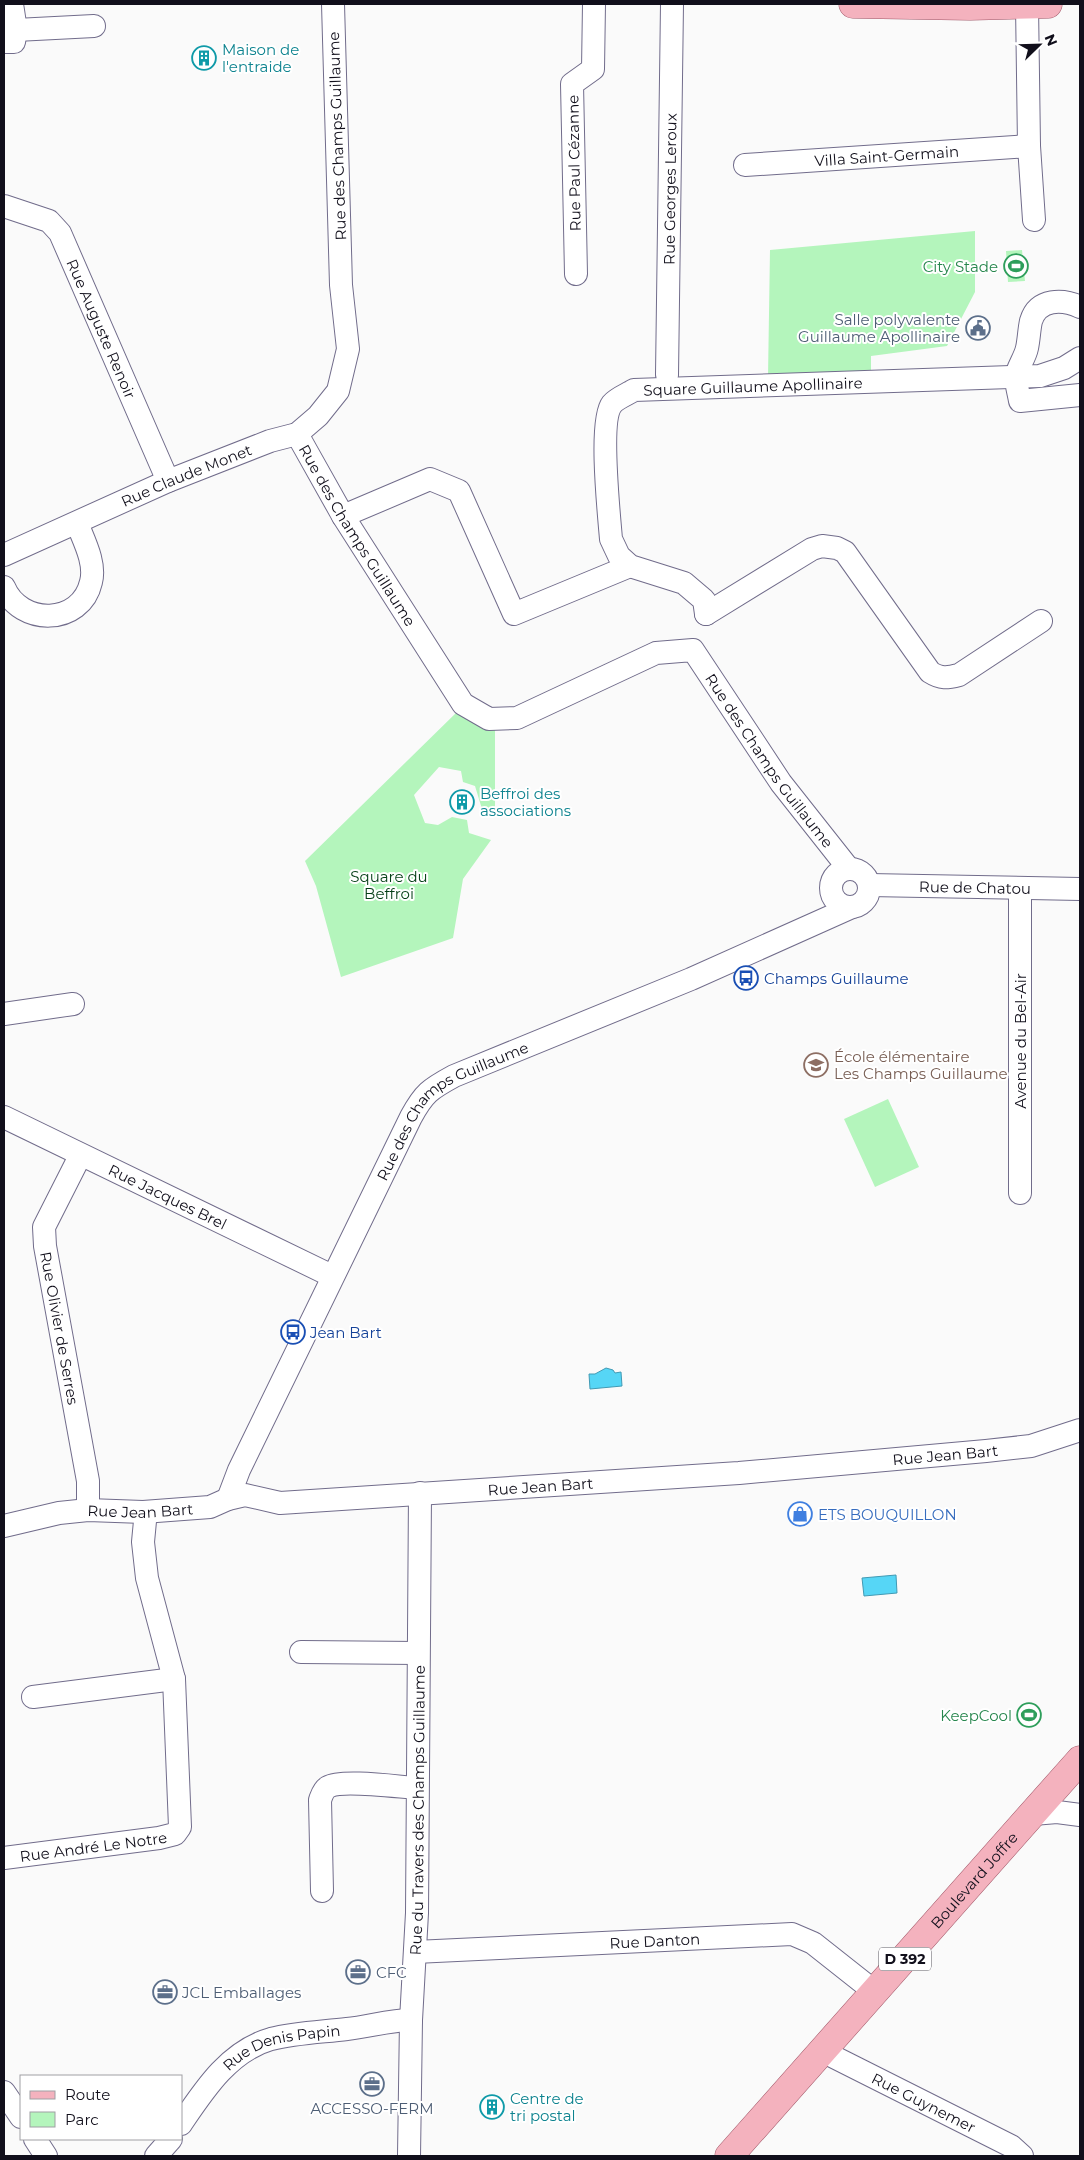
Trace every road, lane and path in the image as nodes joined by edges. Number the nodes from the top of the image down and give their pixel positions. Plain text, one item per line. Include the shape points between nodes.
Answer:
1 (12, 4) edge
2 (333, 4) edge
3 (594, 4) edge
4 (672, 4) edge
5 (853, 4) edge
6 (932, 5) edge
7 (1038, 5) edge
8 (94, 26) dead end
9 (10, 36) edge
10 (1030, 146) junction
11 (745, 165) dead end
12 (4, 206) edge
13 (1034, 220) dead end
14 (576, 274) dead end
15 (1080, 307) edge
16 (1080, 358) edge
17 (667, 375) dead end
18 (1016, 377) junction
19 (1080, 395) edge
20 (297, 434) junction
21 (168, 481) junction
22 (343, 516) junction
23 (77, 523) junction
24 (4, 555) edge
25 (630, 566) junction
26 (4, 587) edge
27 (706, 614) junction
28 (1041, 621) dead end
29 (693, 650) junction
30 (849, 869) junction
31 (869, 885) junction
32 (1020, 889) junction
33 (1080, 889) edge
34 (852, 907) junction
35 (73, 1004) dead end
36 (4, 1014) edge
37 (4, 1117) edge
38 (80, 1156) junction
39 (1020, 1193) dead end
40 (332, 1276) junction
41 (1080, 1430) edge
42 (420, 1494) junction
43 (228, 1499) junction
44 (88, 1510) junction
45 (143, 1512) junction
46 (4, 1526) edge
47 (301, 1652) dead end
48 (418, 1653) junction
49 (174, 1679) junction
50 (33, 1697) dead end
51 (1080, 1760) edge
52 (417, 1788) junction
53 (1033, 1814) junction
54 (1080, 1815) edge
55 (4, 1858) edge
56 (322, 1892) dead end
57 (415, 1952) junction
58 (875, 1992) junction
59 (411, 2020) junction
60 (822, 2051) junction
61 (4, 2092) edge
62 (20, 2116) edge
63 (182, 2123) edge
64 (36, 2140) edge
65 (170, 2140) edge
66 (46, 2156) edge
67 (156, 2156) edge
68 (409, 2156) edge
69 (729, 2156) edge
70 (1022, 2156) edge

1 - 9 street
2 - 20 street, Rue des Champs Guillaume via 341,285 348,348 338,391 318,416
3 - 14 street, Rue Paul Cézanne via 594,69 572,84
4 - 17 street, Rue Georges Leroux
5 - 6 main road
6 - 7 main road
7 - 10 street
8 - 9 street
10 - 11 street, Villa Saint-Germain
10 - 13 street
12 - 21 street, Rue Auguste Renoir via 49,221 60,233
15 - 18 street via 1058,300 1038,310 1030,323 1027,349
16 - 18 street, Square Guillaume Apollinaire via 1052,373
18 - 19 street via 1020,401
18 - 25 street, Square Guillaume Apollinaire via 634,390 611,405 605,424 611,539 619,556
20 - 21 street, Rue Claude Monet via 270,441
20 - 22 street, Rue des Champs Guillaume
21 - 23 street, Rue Claude Monet
22 - 25 street via 430,480 459,491 514,614
22 - 29 street, Rue des Champs Guillaume via 463,704 489,719 517,718 656,653
23 - 24 street, Rue Claude Monet
23 - 26 street via 92,568 92,582 81,603 55,616 41,616 17,606 7,596
25 - 27 street via 684,583 704,600
27 - 28 street via 803,554 822,546 845,552 930,672 937,677 944,679 959,675
27 - 29 street
29 - 30 street, Rue des Champs Guillaume via 781,783
30 - 31 street via 860,871
30 - 34 street via 833,879 832,891 836,902
31 - 32 street, Rue de Chatou
31 - 34 street via 870,891 864,902
32 - 33 street, Rue de Chatou
32 - 39 street, Avenue du Bel-Air
34 - 40 street, Rue des Champs Guillaume via 434,1087 422,1097 410,1117
35 - 36 street
37 - 38 street, Rue Jacques Brel
38 - 40 street, Rue Jacques Brel
38 - 44 street, Rue Olivier de Serres via 44,1227 88,1481
40 - 43 street, Rue des Champs Guillaume
41 - 42 street, Rue Jean Bart via 1031,1446 986,1451
42 - 43 street, Rue Jean Bart via 280,1503 245,1495
42 - 48 street, Rue du Travers des Champs Guillaume
43 - 45 street, Rue Jean Bart via 210,1506
44 - 45 street, Rue Jean Bart
44 - 46 street, Rue Jean Bart
45 - 49 street, Rue André Le Notre via 147,1578
47 - 48 street
48 - 52 street, Rue du Travers des Champs Guillaume
49 - 50 street
49 - 55 street, Rue André Le Notre via 181,1820 175,1834
51 - 53 main road, Boulevard Joffre / D 392
52 - 56 street via 342,1784 323,1793 320,1800
52 - 57 street, Rue du Travers des Champs Guillaume
53 - 54 street via 1057,1812
53 - 58 main road, Boulevard Joffre / D 392
57 - 58 street, Rue Danton via 792,1934 813,1942
57 - 59 street, Rue du Travers des Champs Guillaume
58 - 60 main road, Boulevard Joffre / D 392
59 - 63 street, Rue Denis Papin via 271,2039 257,2045 236,2057 215,2077
59 - 68 street, Rue du Travers des Champs Guillaume
60 - 69 main road, Boulevard Joffre / D 392
60 - 70 street, Rue Guynemer via 1011,2146
61 - 62 street
64 - 66 street
65 - 67 street

